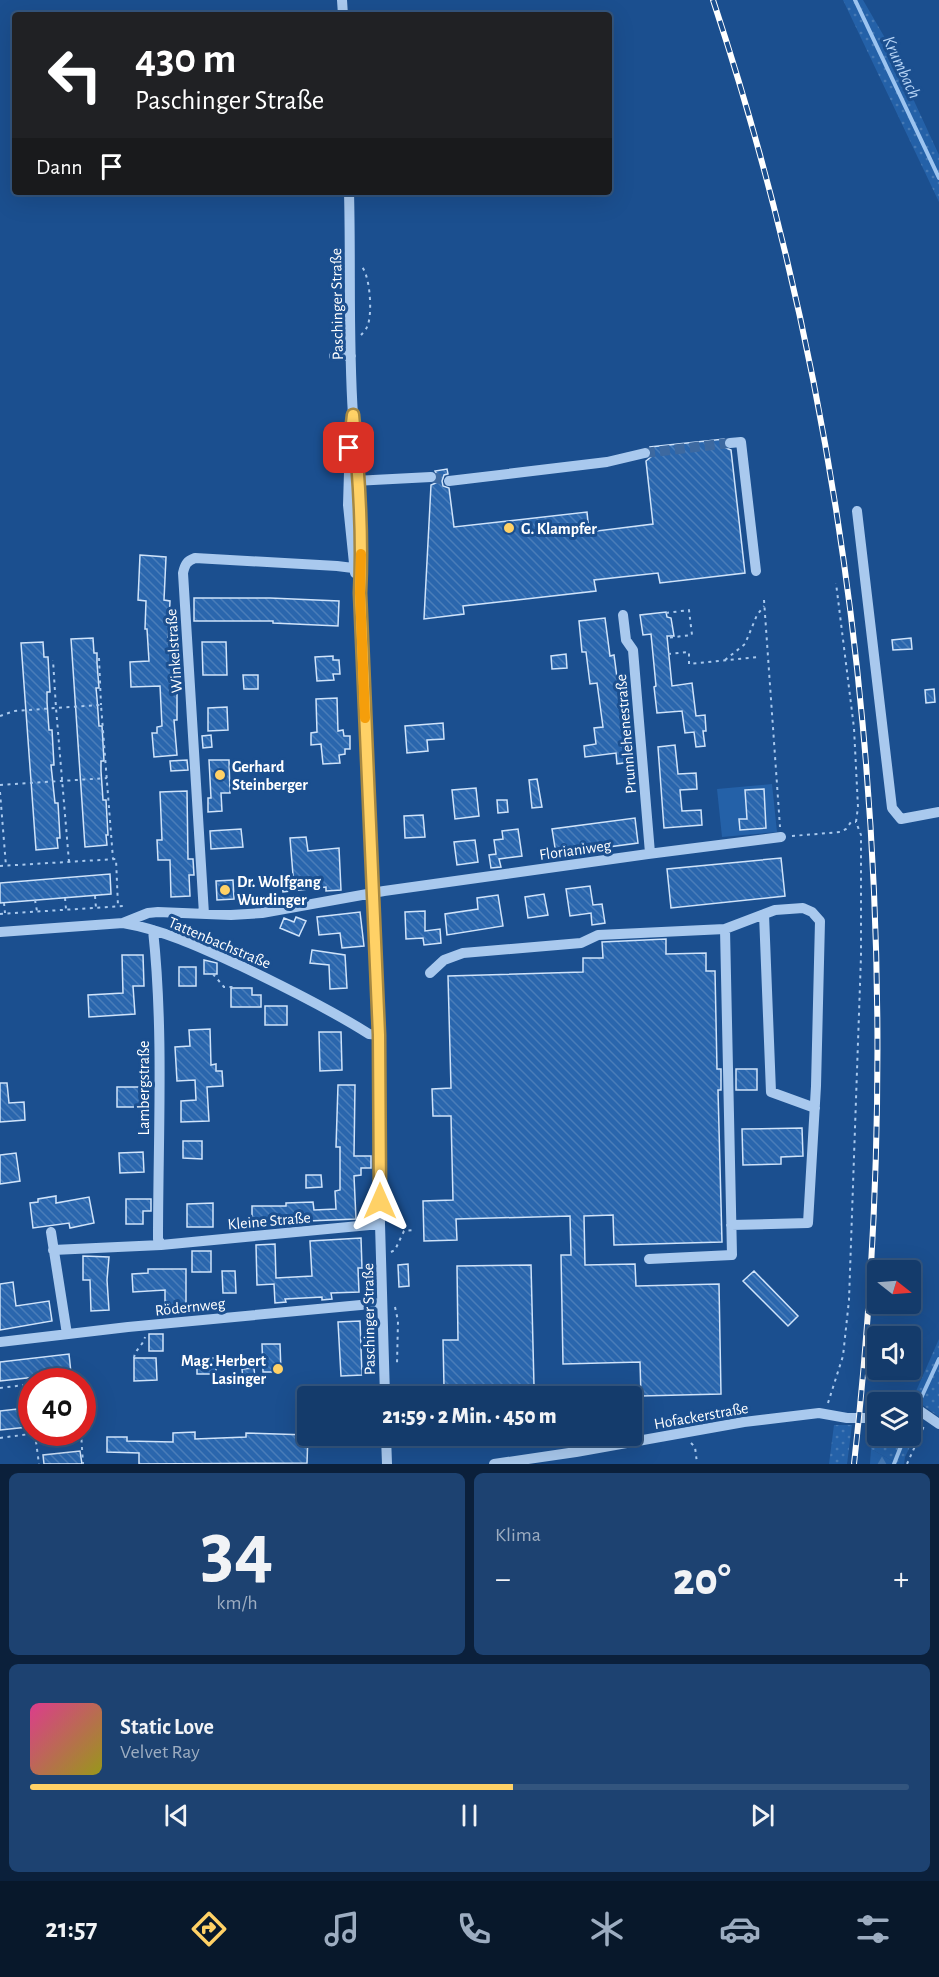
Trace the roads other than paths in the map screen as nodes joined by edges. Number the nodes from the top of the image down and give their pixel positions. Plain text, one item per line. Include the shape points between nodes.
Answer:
1 (349, 195) edge
2 (334, 356) dead end
3 (351, 356) junction
4 (730, 443) dead end
5 (645, 453) tunnel mouth
6 (431, 477) tunnel mouth
7 (353, 481) junction
8 (449, 481) tunnel mouth
9 (857, 511) dead end
10 (358, 569) junction
11 (756, 570) dead end
12 (623, 615) dead end
13 (939, 812) edge
14 (781, 837) road end
15 (650, 853) junction
16 (374, 893) junction
17 (204, 914) junction
18 (764, 914) junction
19 (123, 923) junction
20 (725, 929) junction
21 (153, 930) junction
22 (0, 932) edge
23 (430, 973) dead end
24 (379, 1035) junction
25 (815, 1108) junction
26 (380, 1224) junction
27 (731, 1225) junction
28 (51, 1232) dead end
29 (161, 1245) junction
30 (53, 1250) junction
31 (649, 1258) dead end
32 (382, 1304) junction
33 (67, 1334) junction
34 (0, 1342) edge
35 (385, 1386) edge
36 (921, 1410) edge
37 (867, 1418) edge
38 (939, 1424) edge
39 (386, 1446) edge
40 (387, 1464) edge
41 (494, 1464) edge

1 - 3 street, Paschinger Straße
2 - 3 street
3 - 7 street, Paschinger Straße
4 - 11 street via 741,442
5 - 8 street via 607,462
6 - 7 street
7 - 10 street, Paschinger Straße via 349,525
9 - 13 street via 892,808 901,819
10 - 16 street, Paschinger Straße
10 - 17 street, Winkelstraße via 195,558 185,566
12 - 15 street, Prunnlehenestraße via 626,640 633,650
14 - 15 street, Florianiweg
15 - 16 street, Florianiweg
16 - 17 street via 262,913
16 - 24 street, Paschinger Straße
17 - 19 street via 148,913
18 - 20 street
18 - 25 street via 771,1092
18 - 25 street via 803,908 820,921
19 - 21 street, Tattenbachstraße
19 - 22 street, Tattenbachstraße
20 - 23 street via 598,935 581,943 463,953 444,960
20 - 27 street
21 - 24 street, Tattenbachstraße via 218,955 369,1034
21 - 29 street, Lambergstraße
24 - 26 street, Paschinger Straße
25 - 27 street via 808,1223
26 - 29 street, Kleine Straße
26 - 32 street, Paschinger Straße
27 - 31 street via 732,1255
28 - 30 street
29 - 30 street, Kleine Straße
30 - 33 street
32 - 33 street, Rödernweg
32 - 35 street, Paschinger Straße
33 - 34 street, Rödernweg
36 - 38 street
37 - 41 street, Hofackerstraße via 825,1414 744,1422
39 - 40 street

